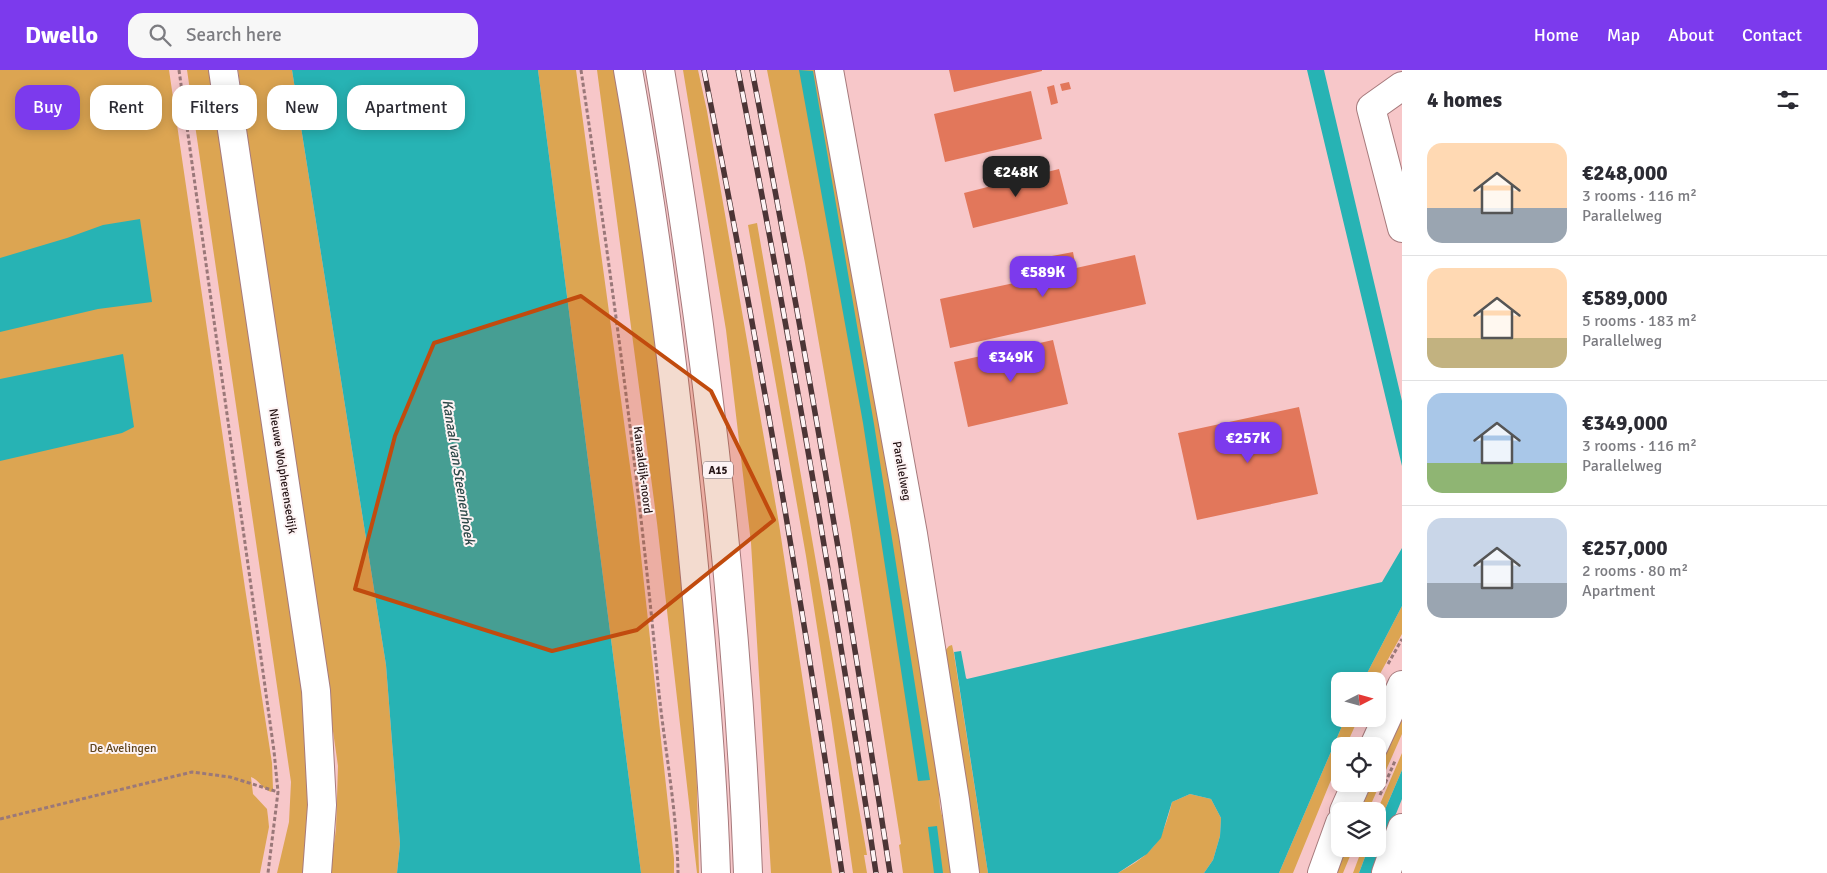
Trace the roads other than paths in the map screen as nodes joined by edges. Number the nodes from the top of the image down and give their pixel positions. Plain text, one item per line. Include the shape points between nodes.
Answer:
1 (223, 70) edge
2 (628, 70) edge
3 (660, 70) edge
4 (829, 70) edge
5 (1402, 86) edge
6 (1402, 228) edge
7 (1394, 676) edge
8 (1386, 750) edge
9 (1402, 828) edge
10 (1331, 848) edge
11 (317, 873) edge
12 (716, 873) edge
13 (748, 873) edge
14 (965, 873) edge
15 (1322, 873) edge
16 (1386, 873) edge

1 - 11 main road, Nieuwe Wolpherensedijk via 316,691 322,805
2 - 12 main road, A15 via 666,314 686,483 704,671
3 - 13 main road, A15 via 701,331 719,481 736,668
4 - 14 main road, Parallelweg via 908,506
5 - 6 main road via 1371,108
7 - 8 main road
9 - 16 main road
10 - 15 main road

